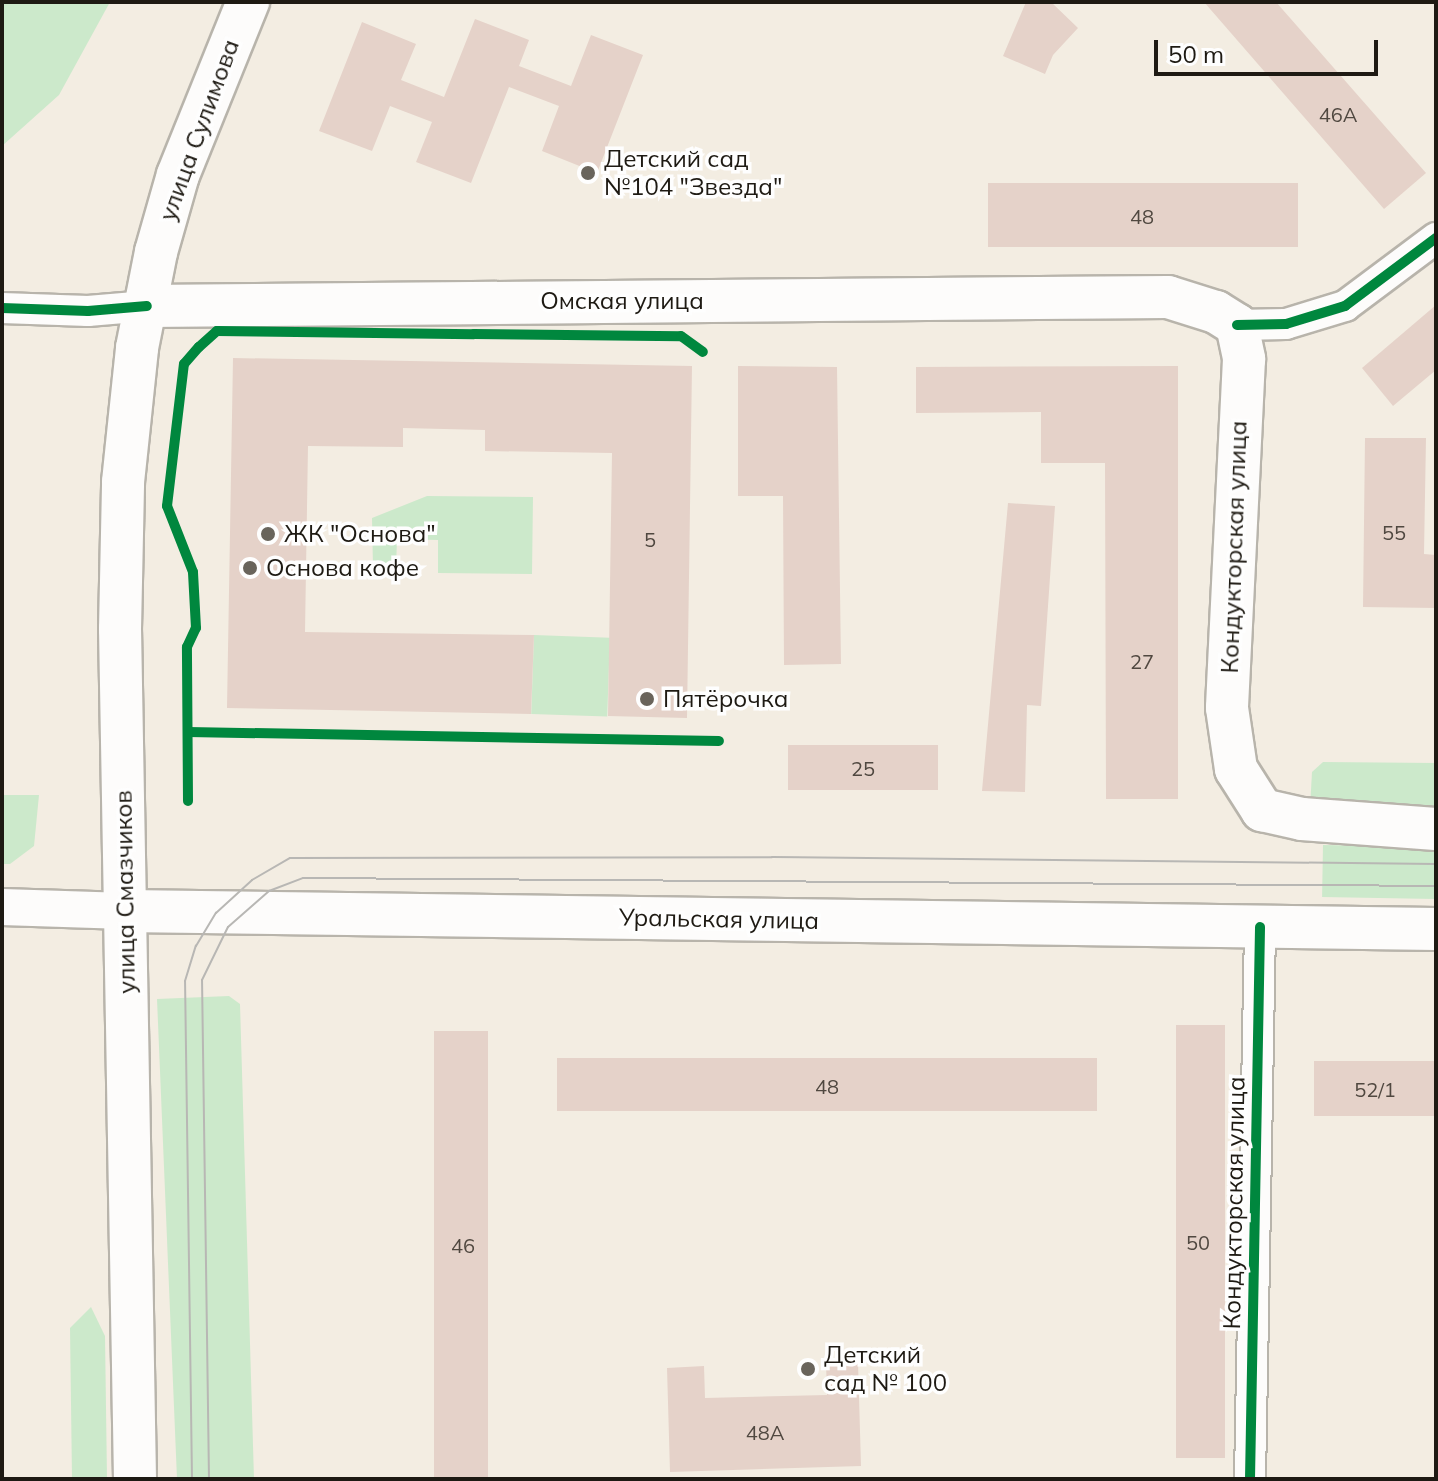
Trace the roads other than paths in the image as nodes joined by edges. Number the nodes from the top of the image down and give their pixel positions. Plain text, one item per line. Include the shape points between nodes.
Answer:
1 (248, 2) edge
2 (1436, 238) edge
3 (147, 306) junction
4 (2, 308) edge
5 (1237, 325) junction
6 (1436, 829) edge
7 (2, 907) edge
8 (126, 911) junction
9 (1260, 927) junction
10 (1436, 929) edge
11 (135, 1479) edge
12 (1250, 1479) edge

1 - 3 main road, улица Сулимова via 178,175
2 - 5 street via 1345,306 1286,324
3 - 4 street, Омская улица via 88,311
3 - 5 main road, Омская улица via 1168,297 1216,312
3 - 8 main road, улица Смазчиков via 123,482 120,629
5 - 6 main road, Кондукторская улица via 1244,359 1227,708 1236,769 1262,810 1302,819
7 - 8 street, Уральская улица
8 - 9 main road, Уральская улица
8 - 11 main road, улица Смазчиков
9 - 10 main road, Уральская улица
9 - 12 street, Кондукторская улица

